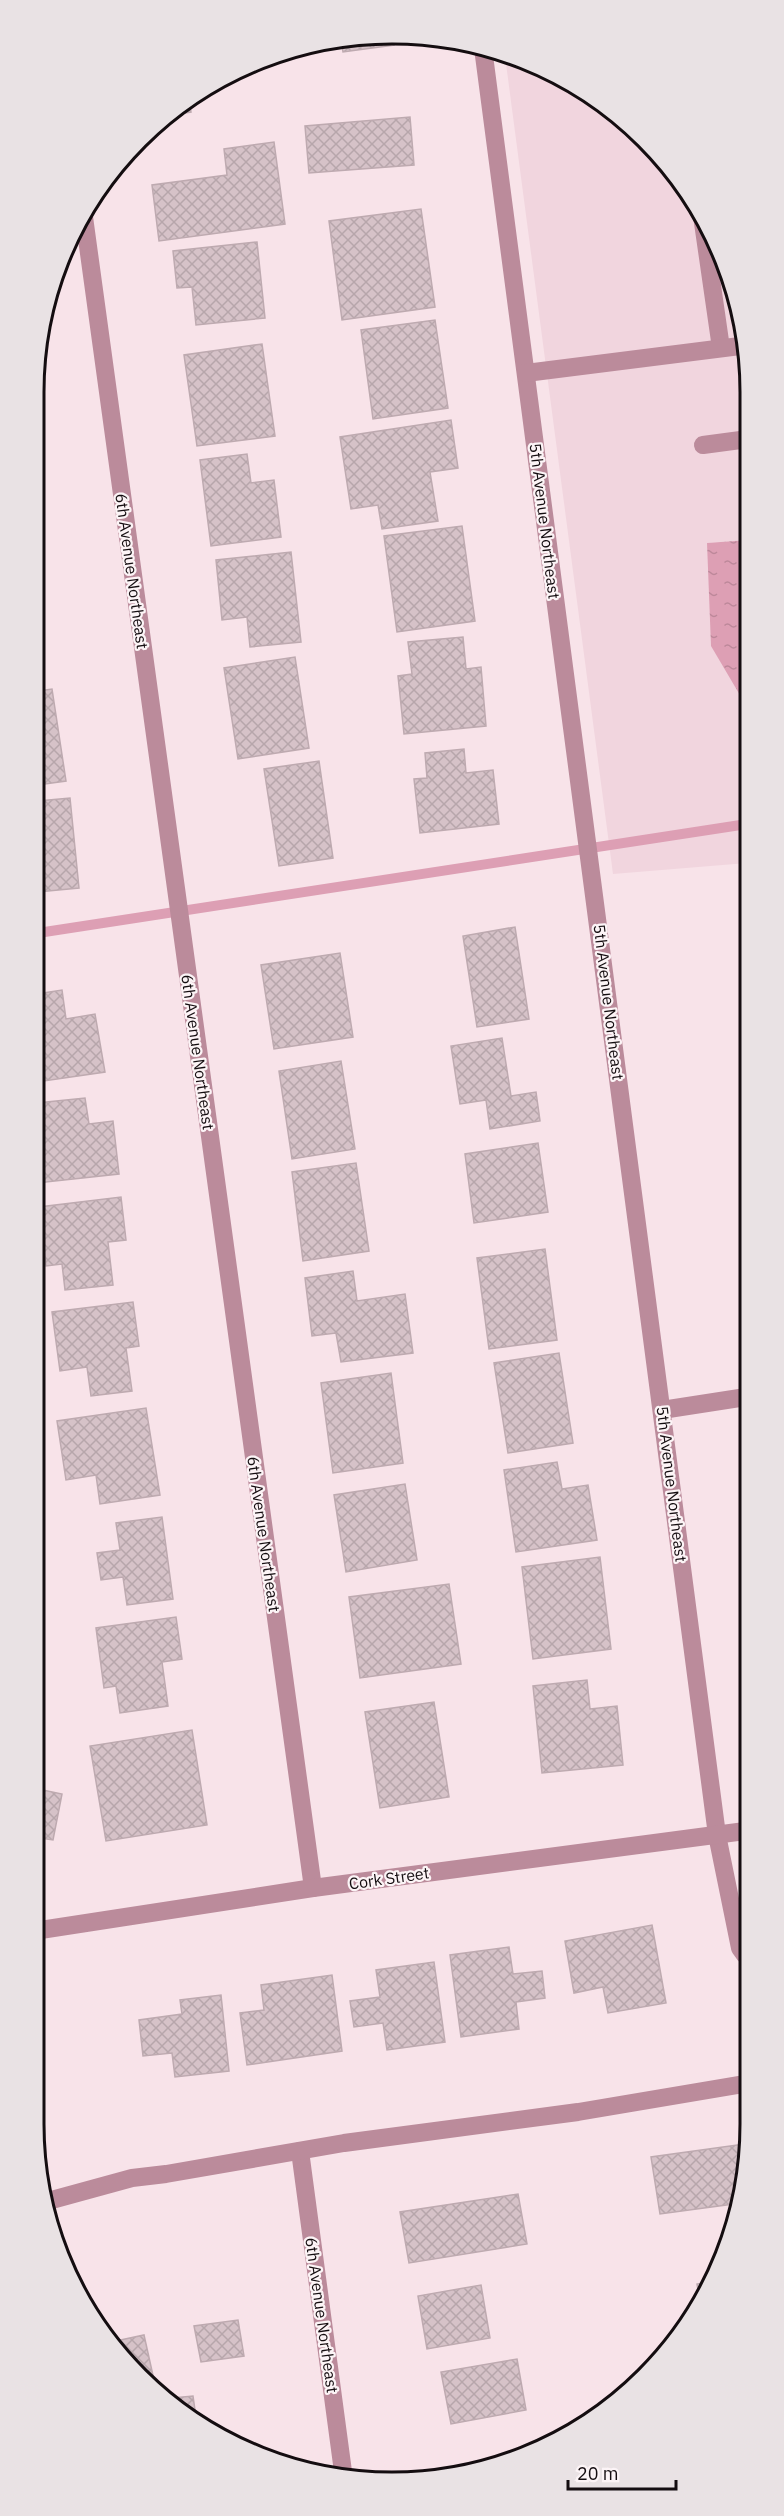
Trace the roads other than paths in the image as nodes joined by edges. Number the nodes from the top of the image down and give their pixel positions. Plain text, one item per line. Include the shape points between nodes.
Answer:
1 (484, 56) edge
2 (85, 227) edge
3 (705, 239) edge
4 (738, 346) edge
5 (721, 348) junction
6 (526, 373) junction
7 (740, 441) edge
8 (703, 445) dead end
9 (740, 1397) edge
10 (662, 1410) junction
11 (740, 1832) edge
12 (717, 1835) junction
13 (313, 1888) junction
14 (44, 1929) edge
15 (740, 1948) edge
16 (740, 2085) edge
17 (300, 2151) junction
18 (52, 2200) edge
19 (343, 2469) edge

1 - 6 street, 5th Avenue Northeast
2 - 13 street, 6th Avenue Northeast
3 - 5 street
4 - 5 street
5 - 6 street
6 - 10 street, 5th Avenue Northeast
7 - 8 street
9 - 10 street
10 - 12 street, 5th Avenue Northeast
11 - 12 street, Cork Street
12 - 13 street, Cork Street
12 - 15 street, 5th Avenue Northeast
13 - 14 street, Cork Street
16 - 17 street
17 - 18 street via 132,2178
17 - 19 street, 6th Avenue Northeast

